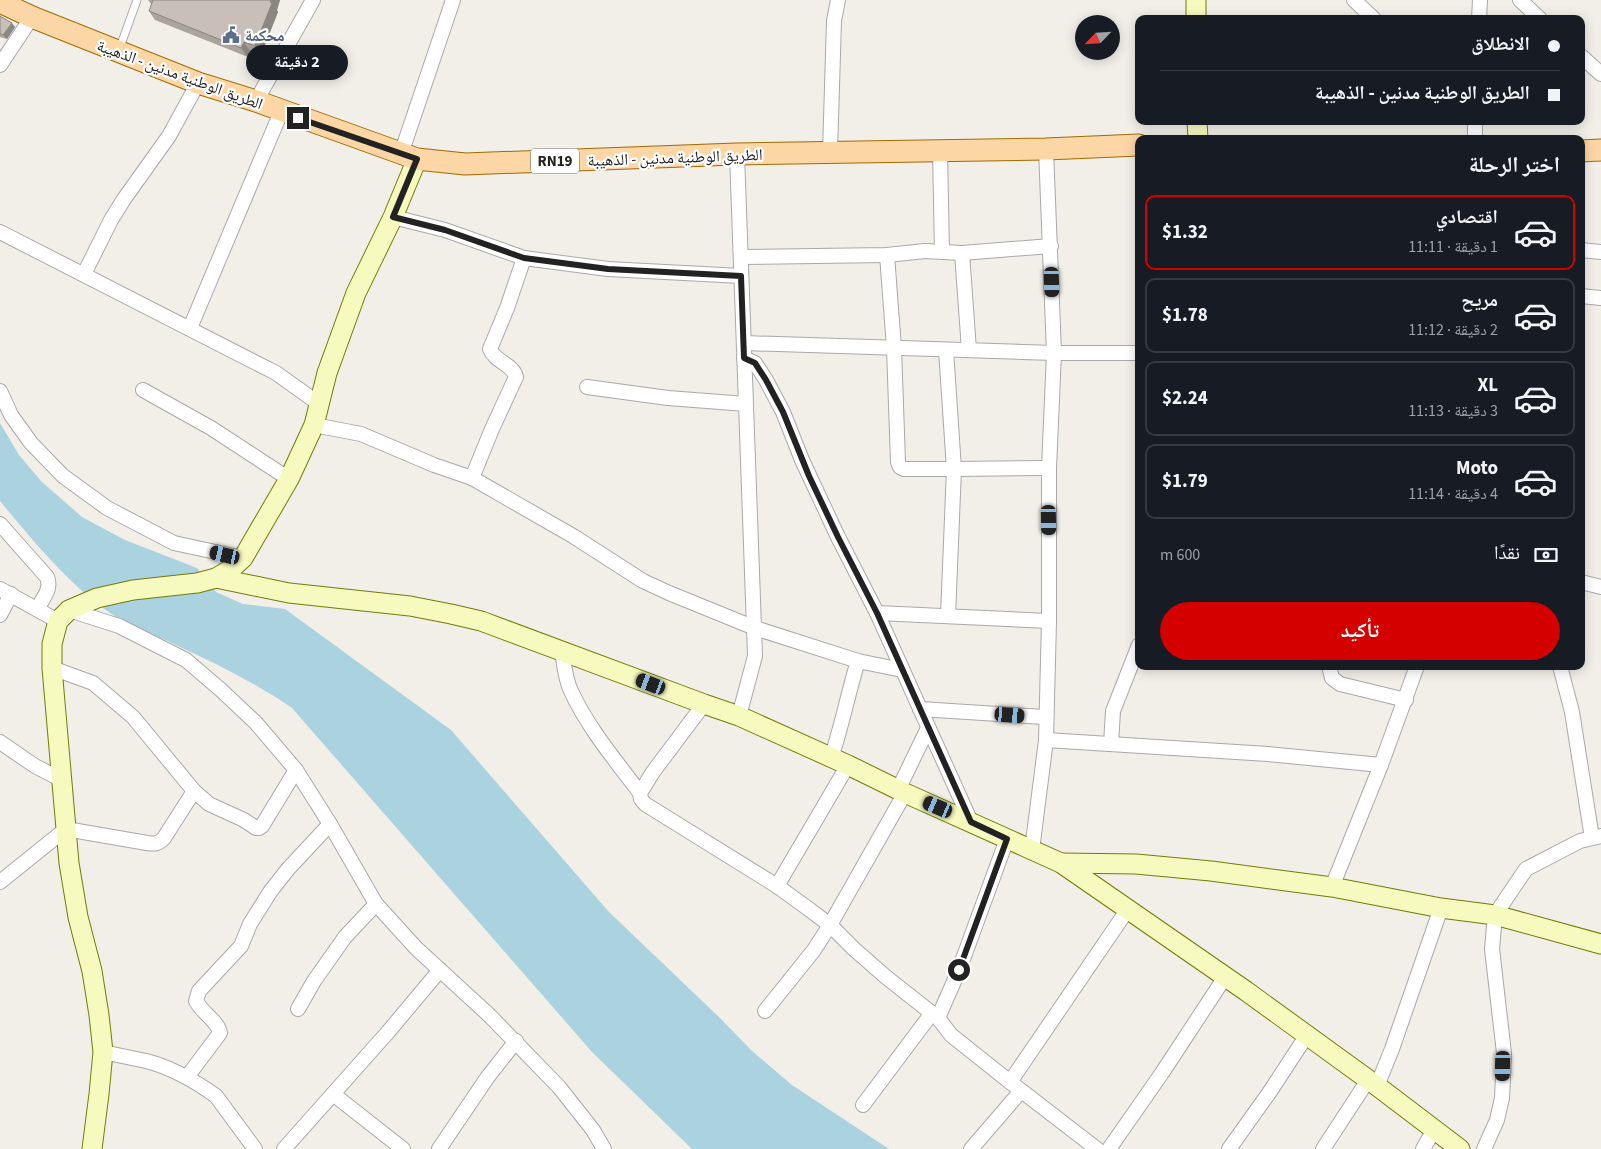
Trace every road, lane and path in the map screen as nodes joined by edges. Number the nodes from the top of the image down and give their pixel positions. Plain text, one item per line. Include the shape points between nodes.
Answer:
1 (138, 0) edge
2 (313, 0) edge
3 (453, 0) edge
4 (838, 0) edge
5 (1196, 0) edge
6 (1354, 0) edge
7 (1480, 0) edge
8 (1520, 0) edge
9 (0, 2) edge
10 (1196, 15) edge
11 (1370, 15) edge
12 (1479, 15) edge
13 (1536, 15) edge
14 (32, 18) junction
15 (5, 48) edge
16 (118, 52) junction
17 (1585, 60) edge
18 (0, 65) edge
19 (1601, 74) edge
20 (198, 83) junction
21 (256, 101) junction
22 (281, 112) junction
23 (1135, 145) edge
24 (1046, 150) junction
25 (1601, 150) edge
26 (940, 151) junction
27 (1585, 151) edge
28 (830, 152) junction
29 (737, 154) junction
30 (409, 157) junction
31 (393, 217) junction
32 (0, 232) edge
33 (1051, 246) junction
34 (1585, 250) edge
35 (942, 252) junction
36 (1601, 252) edge
37 (962, 253) junction
38 (887, 255) junction
39 (741, 257) junction
40 (524, 258) junction
41 (84, 274) junction
42 (741, 276) junction
43 (1585, 296) edge
44 (1601, 298) edge
45 (190, 328) junction
46 (744, 343) junction
47 (894, 348) junction
48 (946, 350) junction
49 (969, 350) junction
50 (1135, 352) edge
51 (1054, 353) junction
52 (744, 358) junction
53 (587, 387) dead end
54 (143, 390) dead end
55 (0, 391) edge
56 (318, 403) junction
57 (746, 404) junction
58 (314, 424) junction
59 (1049, 468) junction
60 (954, 469) junction
61 (472, 478) junction
62 (288, 479) junction
63 (0, 524) edge
64 (242, 558) junction
65 (216, 578) junction
66 (1585, 583) edge
67 (1601, 587) edge
68 (6, 591) edge
69 (37, 609) junction
70 (877, 613) junction
71 (0, 615) edge
72 (64, 616) junction
73 (948, 616) junction
74 (1049, 621) junction
75 (755, 628) junction
76 (562, 650) junction
77 (1135, 655) edge
78 (858, 661) junction
79 (52, 668) junction
80 (902, 670) junction
81 (1330, 670) edge
82 (1416, 670) edge
83 (1561, 670) edge
84 (1406, 700) junction
85 (704, 704) junction
86 (920, 709) junction
87 (739, 716) junction
88 (1045, 717) junction
89 (928, 728) junction
90 (1046, 740) junction
91 (0, 742) edge
92 (1111, 744) junction
93 (840, 761) junction
94 (1381, 765) junction
95 (296, 770) junction
96 (62, 780) junction
97 (194, 791) junction
98 (901, 791) junction
99 (640, 793) junction
100 (971, 822) junction
101 (330, 824) junction
102 (66, 829) junction
103 (1596, 837) edge
104 (1007, 839) junction
105 (1032, 850) junction
106 (1061, 863) junction
107 (0, 882) edge
108 (777, 886) junction
109 (1332, 888) junction
110 (376, 904) junction
111 (1440, 908) junction
112 (1128, 909) junction
113 (1495, 915) junction
114 (830, 925) junction
115 (1601, 944) edge
116 (440, 970) junction
117 (1225, 977) junction
118 (298, 1009) dead end
119 (765, 1010) dead end
120 (935, 1015) junction
121 (1307, 1036) junction
122 (516, 1041) junction
123 (103, 1052) junction
124 (187, 1077) junction
125 (1010, 1082) junction
126 (1372, 1083) junction
127 (1021, 1091) junction
128 (333, 1094) junction
129 (863, 1105) dead end
130 (1435, 1128) junction
131 (92, 1149) edge
132 (254, 1149) edge
133 (284, 1149) edge
134 (403, 1149) edge
135 (439, 1149) edge
136 (604, 1149) edge
137 (971, 1149) edge
138 (1097, 1149) edge
139 (1108, 1149) edge
140 (1229, 1149) edge
141 (1323, 1149) edge
142 (1423, 1149) edge
143 (1460, 1149) edge
144 (1484, 1149) edge

1 - 16 lane
2 - 21 street
3 - 30 street
4 - 28 street via 834,21
5 - 10 street
6 - 11 street
7 - 12 street
8 - 13 street
9 - 14 main road, الطريق الوطنية مدنين - الذهيبة / RN19
14 - 15 street
14 - 16 main road, الطريق الوطنية مدنين - الذهيبة / RN19
15 - 18 street
16 - 20 main road, الطريق الوطنية مدنين - الذهيبة / RN19
17 - 19 street
20 - 21 main road, الطريق الوطنية مدنين - الذهيبة / RN19
20 - 41 street via 170,136 111,220
21 - 22 main road, الطريق الوطنية مدنين - الذهيبة / RN19
22 - 30 main road, الطريق الوطنية مدنين - الذهيبة / RN19
22 - 45 street
23 - 24 main road, الطريق الوطنية مدنين - الذهيبة / RN19
24 - 26 main road, الطريق الوطنية مدنين - الذهيبة / RN19
24 - 33 street
25 - 27 main road
26 - 28 main road, الطريق الوطنية مدنين - الذهيبة / RN19
26 - 35 street
28 - 29 main road, الطريق الوطنية مدنين - الذهيبة / RN19
29 - 30 main road, الطريق الوطنية مدنين - الذهيبة / RN19 via 465,164
29 - 39 street
30 - 31 street
31 - 40 street via 445,230
31 - 56 street via 356,293
32 - 41 street
33 - 37 street
33 - 51 street
34 - 36 street
35 - 37 street
35 - 38 street
37 - 49 street
38 - 39 street
38 - 47 street
39 - 42 street
40 - 42 street via 608,269
40 - 61 street via 490,349 514,371 516,377
41 - 45 street
42 - 46 street
43 - 44 street
45 - 56 street via 276,373
46 - 47 street
46 - 52 street
47 - 48 street
47 - 60 street via 900,467
48 - 49 street
48 - 60 street
49 - 51 street
50 - 51 street
51 - 59 street
52 - 57 street
52 - 70 street via 755,363 783,412 838,537
53 - 57 street
54 - 62 street via 210,428
55 - 64 street via 31,443 63,476 107,508 174,543
56 - 58 street
57 - 75 street
58 - 61 street via 361,434
58 - 62 street
59 - 60 street
59 - 74 street
60 - 73 street
61 - 75 street via 565,531 643,581
62 - 64 street
63 - 69 street via 48,577 49,588
64 - 65 street
65 - 72 street via 97,598
65 - 76 street via 289,593 410,606 451,614 481,621
66 - 67 street
68 - 69 street
68 - 71 street
69 - 72 street
70 - 73 street
70 - 80 street
72 - 79 street via 52,644
72 - 95 street via 119,626 186,660 256,723
73 - 74 street
74 - 88 street
75 - 78 street
75 - 87 street via 756,656
76 - 85 street
76 - 99 street via 571,691 610,754
77 - 92 street via 1113,711
78 - 80 street
78 - 93 street via 841,729
79 - 96 street
79 - 97 street via 92,683 113,699 133,717
80 - 86 street
81 - 84 street via 1332,678 1340,684
82 - 84 street
83 - 103 street
84 - 94 street
85 - 87 street
85 - 99 street
86 - 88 street
86 - 89 street
87 - 93 street
88 - 90 street
89 - 98 street
89 - 100 street
90 - 92 street
90 - 105 street
91 - 96 street
92 - 94 street
93 - 98 street
93 - 108 street
94 - 109 street
95 - 97 street via 259,828 209,804
95 - 101 street
96 - 102 street
97 - 102 street via 164,838 155,844
98 - 100 street
98 - 114 street
99 - 108 street via 645,804
100 - 104 street
101 - 110 street
101 - 124 street via 288,869 258,910 241,946 199,991 196,1001 220,1033
102 - 107 street
102 - 123 street via 69,863 92,971
103 - 113 street via 1580,841 1526,868
104 - 105 street
104 - 120 street via 959,970
105 - 106 street
106 - 109 street via 1136,864
106 - 112 street
108 - 114 street
109 - 111 street
110 - 116 street
110 - 118 street via 345,937
111 - 113 street
111 - 126 street via 1392,1049
112 - 117 street
112 - 125 street
113 - 115 street
113 - 144 street via 1492,949 1504,1053 1503,1078 1502,1098
114 - 119 street
114 - 120 street
116 - 122 street
116 - 128 street
117 - 121 street
117 - 139 street
120 - 125 street via 951,1035
120 - 129 street
121 - 126 street
121 - 140 street
122 - 135 street
122 - 136 street via 559,1086
123 - 124 street via 148,1062
123 - 131 street
124 - 132 street via 216,1096
125 - 127 street
126 - 130 street
126 - 141 street
127 - 137 street
127 - 138 street
128 - 133 street
128 - 134 street
130 - 142 street
130 - 143 street

